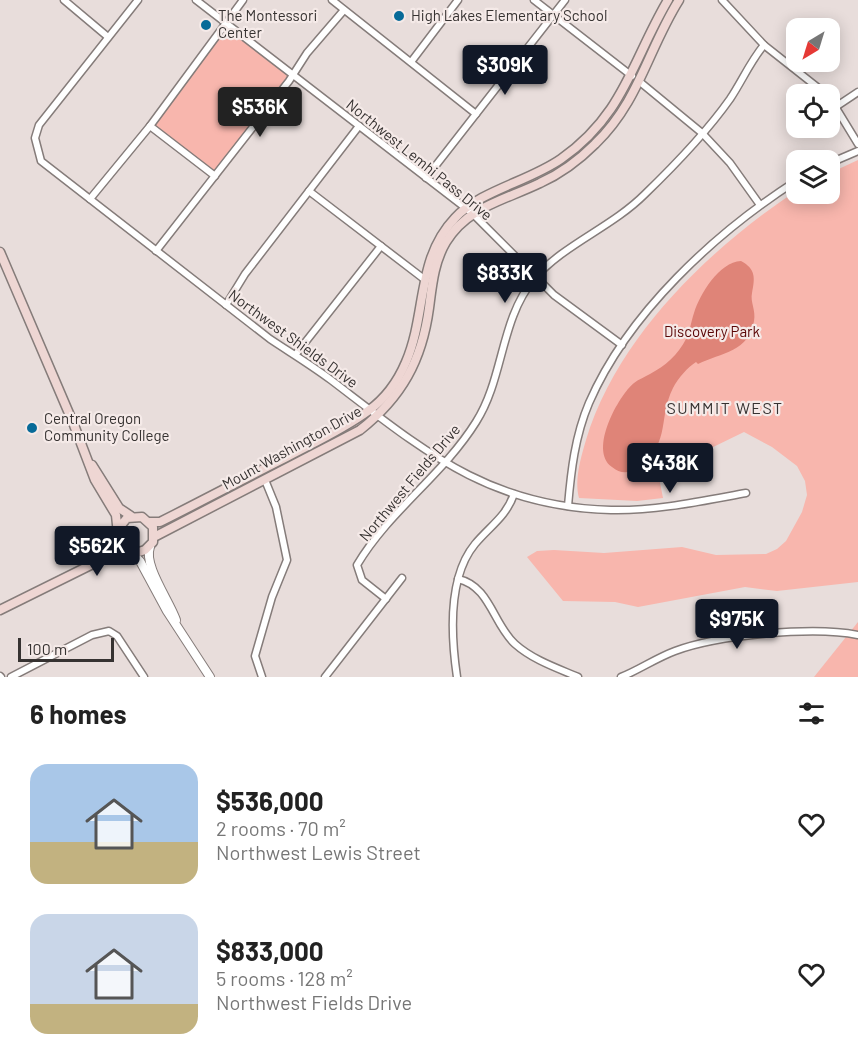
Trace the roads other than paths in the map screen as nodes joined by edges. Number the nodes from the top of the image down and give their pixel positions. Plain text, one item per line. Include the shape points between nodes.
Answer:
1 (64, 0) edge
2 (138, 0) edge
3 (196, 0) edge
4 (243, 0) edge
5 (332, 0) edge
6 (458, 0) edge
7 (534, 0) edge
8 (565, 0) edge
9 (668, 0) edge
10 (679, 0) edge
11 (723, 0) edge
12 (344, 10) junction
13 (554, 14) junction
14 (225, 22) junction
15 (108, 37) junction
16 (764, 45) junction
17 (411, 62) junction
18 (293, 75) junction
19 (632, 76) junction
20 (640, 82) junction
21 (813, 84) edge
22 (858, 92) edge
23 (840, 104) edge
24 (840, 111) edge
25 (476, 114) junction
26 (150, 126) junction
27 (359, 126) junction
28 (702, 133) junction
29 (858, 144) edge
30 (858, 151) edge
31 (840, 159) edge
32 (215, 176) junction
33 (426, 178) junction
34 (786, 188) edge
35 (309, 191) junction
36 (90, 199) junction
37 (760, 205) junction
38 (469, 211) junction
39 (381, 246) junction
40 (156, 251) junction
41 (0, 252) edge
42 (535, 278) junction
43 (424, 279) junction
44 (226, 305) junction
45 (621, 345) junction
46 (296, 354) junction
47 (369, 410) junction
48 (377, 416) junction
49 (85, 454) junction
50 (444, 464) junction
51 (265, 480) junction
52 (746, 493) dead end
53 (514, 494) junction
54 (568, 506) junction
55 (131, 516) junction
56 (150, 522) junction
57 (118, 529) junction
58 (154, 537) junction
59 (117, 539) junction
60 (150, 547) junction
61 (129, 552) junction
62 (402, 578) dead end
63 (60, 579) junction
64 (458, 579) junction
65 (386, 599) junction
66 (0, 610) edge
67 (178, 627) junction
68 (858, 634) edge
69 (11, 677) edge
70 (144, 677) edge
71 (210, 677) edge
72 (262, 677) edge
73 (325, 677) edge
74 (457, 677) edge
75 (578, 677) edge
76 (621, 677) edge

1 - 15 street
2 - 15 street, Northwest Shields Drive
3 - 14 street, Northwest Lemhi Pass Drive
4 - 14 street
5 - 12 street
6 - 17 street
7 - 13 street
8 - 13 street
9 - 19 main road, Mount Washington Drive
10 - 20 main road, Mount Washington Drive
11 - 16 street
12 - 17 street
12 - 18 street
13 - 19 street
13 - 25 street
14 - 18 street, Northwest Lemhi Pass Drive
14 - 26 street
15 - 36 street, Northwest Shields Drive via 39,125 35,138 41,160
16 - 21 street
16 - 28 street, Northwest Fields Drive
17 - 25 street
18 - 27 street, Northwest Lemhi Pass Drive
18 - 32 street
19 - 38 main road, Mount Washington Drive via 605,118 575,149
20 - 28 street
20 - 38 main road, Mount Washington Drive via 608,131 578,159 541,183
22 - 23 street
24 - 29 street
25 - 33 street
26 - 32 street
26 - 36 street
27 - 33 street, Northwest Lemhi Pass Drive
27 - 35 street
28 - 37 street
28 - 42 street, Northwest Fields Drive via 635,204 560,255
30 - 31 street
32 - 40 street
33 - 38 street, Northwest Lemhi Pass Drive
34 - 37 street
35 - 39 street
35 - 44 street
36 - 40 street, Northwest Shields Drive
37 - 45 street via 684,272
38 - 42 street, Northwest Lemhi Pass Drive
38 - 43 main road, Mount Washington Drive via 436,243
38 - 48 main road, Mount Washington Drive via 439,255 423,342 409,377
39 - 43 street
39 - 46 street
40 - 44 street, Northwest Shields Drive
41 - 49 main road
42 - 45 street, Northwest Lemhi Pass Drive
42 - 50 street, Northwest Fields Drive via 517,305 482,412
43 - 47 main road, Mount Washington Drive via 407,361 398,379
44 - 46 street, Northwest Shields Drive
45 - 54 street via 601,378 582,425 572,464
46 - 47 street, Northwest Shields Drive
47 - 48 street, Northwest Shields Drive
47 - 56 main road, Mount Washington Drive via 171,517
48 - 50 street, Northwest Shields Drive
48 - 51 main road, Mount Washington Drive via 360,430
49 - 55 main road via 119,508
49 - 57 main road via 116,515
50 - 53 street, Northwest Shields Drive
50 - 65 street, Northwest Fields Drive via 388,524 357,565 362,580
51 - 58 main road, Mount Washington Drive
51 - 72 street via 276,507 287,560 255,656
52 - 54 street, Northwest Shields Drive via 628,510
53 - 54 street, Northwest Shields Drive
53 - 64 street via 501,519 464,558
55 - 56 main road
55 - 57 main road
56 - 58 main road
57 - 59 main road
58 - 60 main road
59 - 61 main road
59 - 63 main road via 111,547
60 - 61 main road via 141,553
60 - 67 street via 150,566
61 - 63 main road via 115,553
61 - 67 street via 140,561
62 - 65 street
63 - 66 main road
64 - 74 street via 453,642
64 - 75 street via 480,591 504,632 523,651
65 - 73 street
67 - 71 street
68 - 76 street via 827,630 698,644
69 - 70 street via 92,635 109,631 117,636

